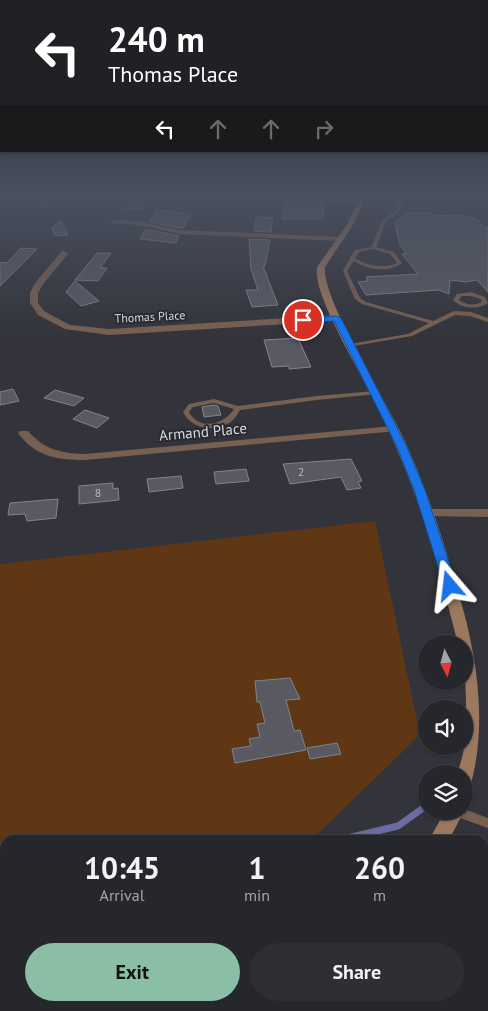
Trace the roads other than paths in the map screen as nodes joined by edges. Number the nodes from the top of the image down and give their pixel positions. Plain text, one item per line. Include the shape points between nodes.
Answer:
1 (339, 241) edge
2 (376, 241) edge
3 (373, 248) junction
4 (65, 253) dead end
5 (352, 257) junction
6 (470, 306) junction
7 (454, 313) junction
8 (336, 318) junction
9 (488, 320) edge
10 (434, 323) junction
11 (350, 346) junction
12 (374, 393) junction
13 (238, 408) junction
14 (393, 429) junction
15 (24, 434) dead end
16 (427, 513) junction
17 (488, 513) edge
18 (468, 765) edge
19 (473, 817) edge
20 (451, 820) edge
21 (488, 823) edge
22 (442, 835) edge

1 - 8 main road via 321,267 320,274
2 - 3 lane
3 - 5 lane via 357,251
3 - 5 lane via 392,253 400,263 375,267
4 - 8 street, Thomas Place via 39,283 34,303 41,313 68,327 118,332
5 - 10 lane via 345,271 358,299
6 - 6 lane via 483,304 485,300 471,294 456,296 458,302
6 - 7 lane
7 - 9 lane
7 - 10 lane
8 - 11 main road
10 - 11 lane via 410,335
11 - 12 main road
12 - 13 lane
12 - 14 main road
13 - 13 lane via 206,401 191,405 186,412 193,423 205,426 231,417
14 - 15 street, Armand Place via 85,457 46,453
14 - 16 main road
16 - 17 street
16 - 18 main road via 469,654 476,699 473,749
19 - 21 lane
20 - 22 main road

